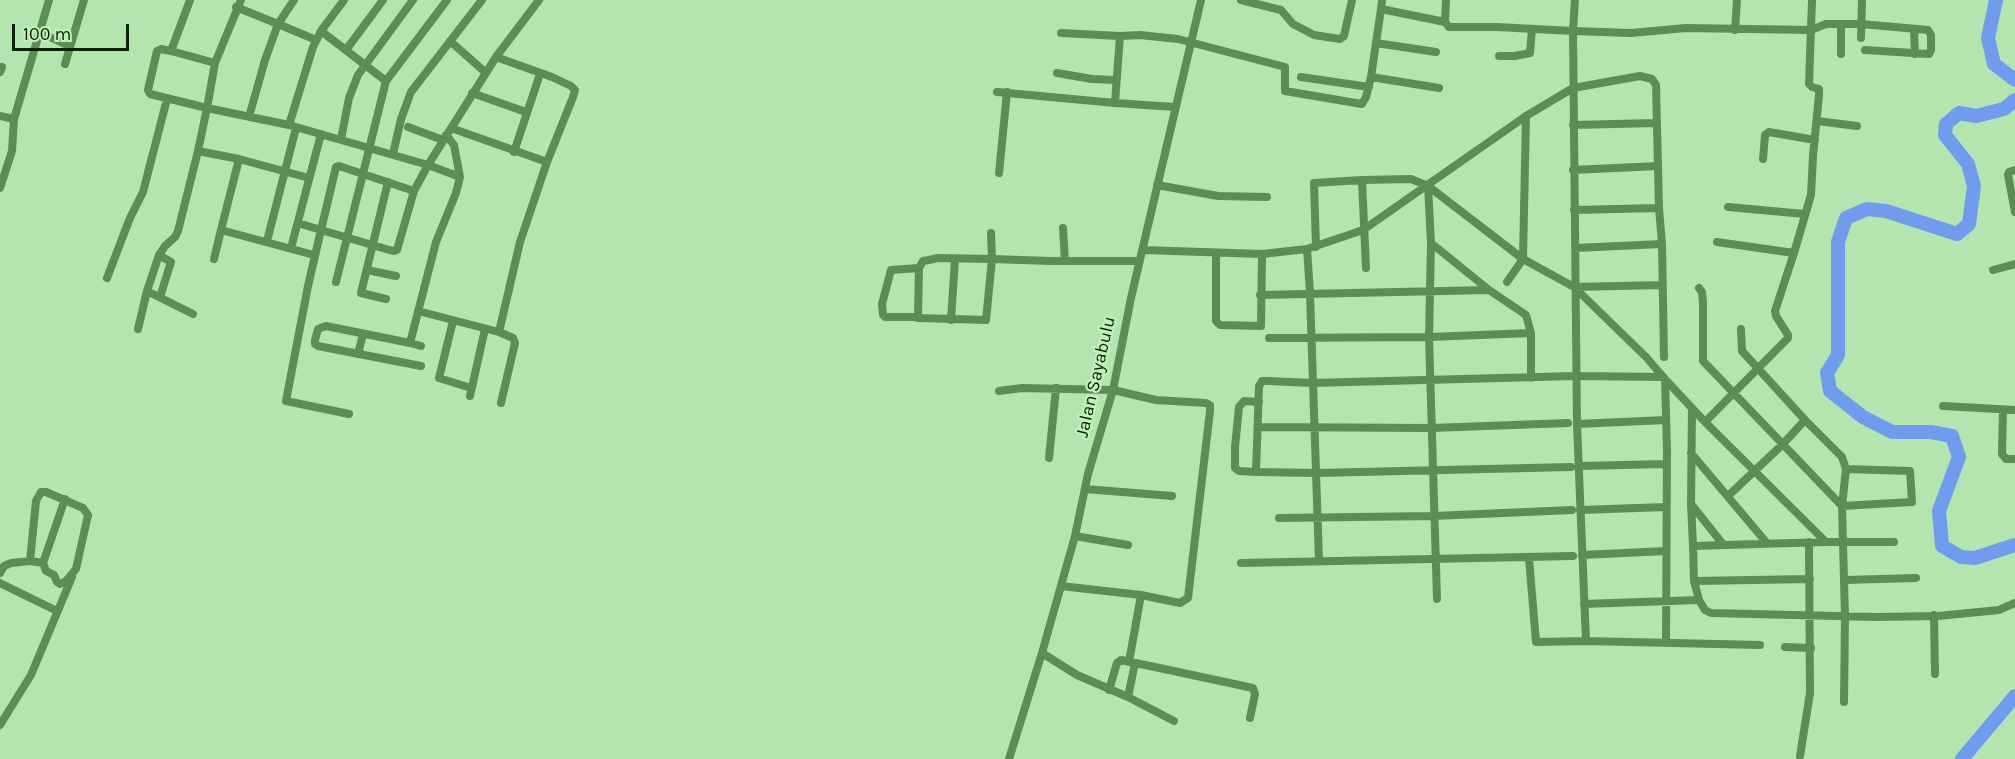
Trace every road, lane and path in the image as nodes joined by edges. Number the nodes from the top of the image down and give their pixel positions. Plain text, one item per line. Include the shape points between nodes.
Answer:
1 (49, 0) edge
2 (84, 0) edge
3 (190, 0) edge
4 (294, 0) edge
5 (344, 0) edge
6 (383, 0) edge
7 (413, 0) edge
8 (447, 0) edge
9 (482, 0) edge
10 (539, 0) edge
11 (1201, 0) edge
12 (1241, 0) edge
13 (1352, 0) edge
14 (1446, 0) edge
15 (1575, 0) edge
16 (1737, 0) edge
17 (1812, 0) edge
18 (1862, 0) edge
19 (239, 3) edge
20 (1382, 4) edge
21 (1445, 22) junction
22 (278, 24) junction
23 (1861, 24) junction
24 (1841, 25) junction
25 (1532, 29) junction
26 (1914, 29) junction
27 (1736, 30) junction
28 (1811, 30) junction
29 (321, 31) junction
30 (1573, 31) junction
31 (39, 32) junction
32 (1061, 33) dead end
33 (1120, 36) junction
34 (1861, 38) dead end
35 (316, 40) junction
36 (450, 41) junction
37 (1190, 43) junction
38 (1376, 43) junction
39 (69, 46) junction
40 (346, 50) junction
41 (1865, 50) dead end
42 (171, 51) junction
43 (1436, 52) dead end
44 (1841, 54) dead end
45 (1915, 54) junction
46 (1499, 56) dead end
47 (496, 57) junction
48 (215, 63) junction
49 (65, 64) dead end
50 (364, 65) junction
51 (485, 72) junction
52 (1057, 73) dead end
53 (540, 74) junction
54 (1371, 76) junction
55 (1301, 77) dead end
56 (1116, 80) junction
57 (386, 81) junction
58 (1369, 87) junction
59 (1439, 88) dead end
60 (1573, 88) junction
61 (997, 92) dead end
62 (1008, 92) junction
63 (472, 93) junction
64 (167, 99) junction
65 (1115, 103) junction
66 (1175, 107) junction
67 (207, 108) junction
68 (526, 112) junction
69 (0, 116) edge
70 (1526, 116) junction
71 (249, 117) junction
72 (14, 119) junction
73 (1817, 121) junction
74 (1656, 123) junction
75 (1573, 124) junction
76 (293, 126) junction
77 (1857, 126) dead end
78 (408, 127) dead end
79 (321, 134) junction
80 (447, 134) junction
81 (341, 139) junction
82 (1815, 140) junction
83 (369, 148) junction
84 (198, 151) junction
85 (514, 152) junction
86 (393, 154) junction
87 (239, 159) junction
88 (1763, 159) dead end
89 (4, 161) edge
90 (547, 162) junction
91 (428, 165) junction
92 (1658, 166) junction
93 (1573, 170) junction
94 (2015, 170) edge
95 (285, 171) junction
96 (999, 173) dead end
97 (363, 174) junction
98 (460, 177) junction
99 (309, 178) junction
100 (1362, 180) junction
101 (388, 182) junction
102 (1157, 185) junction
103 (1428, 186) junction
104 (0, 188) edge
105 (414, 191) junction
106 (1267, 197) dead end
107 (1728, 207) dead end
108 (1659, 208) junction
109 (1574, 210) junction
110 (2015, 212) edge
111 (1805, 214) junction
112 (298, 223) junction
113 (1063, 228) dead end
114 (221, 230) junction
115 (321, 230) junction
116 (1364, 230) junction
117 (991, 233) dead end
118 (347, 238) junction
119 (267, 241) junction
120 (1717, 242) dead end
121 (1431, 243) junction
122 (374, 244) junction
123 (1662, 244) junction
124 (291, 248) junction
125 (1311, 248) junction
126 (1575, 248) junction
127 (1143, 250) junction
128 (1216, 253) junction
129 (1794, 253) junction
130 (1262, 254) junction
131 (159, 255) junction
132 (314, 255) junction
133 (214, 259) dead end
134 (955, 259) junction
135 (992, 259) junction
136 (1522, 259) junction
137 (1065, 261) junction
138 (1139, 261) junction
139 (2015, 264) edge
140 (918, 268) junction
141 (1366, 268) dead end
142 (368, 270) junction
143 (1993, 270) dead end
144 (396, 276) dead end
145 (107, 278) dead end
146 (336, 282) dead end
147 (1507, 282) dead end
148 (1663, 285) junction
149 (1574, 287) junction
150 (1699, 288) dead end
151 (1430, 290) junction
152 (1489, 290) junction
153 (147, 291) junction
154 (1310, 293) junction
155 (1260, 295) junction
156 (160, 297) junction
157 (386, 299) dead end
158 (417, 311) junction
159 (193, 314) dead end
160 (917, 317) junction
161 (951, 320) junction
162 (453, 321) junction
163 (138, 329) dead end
164 (484, 329) junction
165 (1741, 330) dead end
166 (499, 332) junction
167 (1531, 333) junction
168 (363, 334) junction
169 (1429, 337) junction
170 (1269, 338) dead end
171 (1311, 338) junction
172 (410, 343) junction
173 (421, 346) dead end
174 (358, 354) junction
175 (1664, 357) dead end
176 (421, 366) dead end
177 (1759, 369) junction
178 (1576, 376) junction
179 (1531, 378) junction
180 (1665, 379) junction
181 (1431, 381) junction
182 (1312, 383) junction
183 (1056, 388) junction
184 (1113, 390) junction
185 (999, 391) dead end
186 (1734, 394) junction
187 (1258, 402) junction
188 (501, 403) dead end
189 (1943, 406) dead end
190 (1692, 409) junction
191 (2003, 410) junction
192 (2015, 410) edge
193 (349, 414) dead end
194 (1666, 420) junction
195 (1805, 420) junction
196 (1705, 422) junction
197 (1572, 423) junction
198 (1258, 427) junction
199 (1315, 428) junction
200 (1431, 428) junction
201 (1784, 444) junction
202 (1691, 453) junction
203 (1049, 458) dead end
204 (2015, 459) edge
205 (1666, 464) junction
206 (1576, 466) junction
207 (1845, 469) junction
208 (1434, 470) junction
209 (1755, 470) junction
210 (1256, 472) junction
211 (1317, 473) junction
212 (1085, 489) junction
213 (1172, 496) dead end
214 (1728, 496) junction
215 (65, 499) junction
216 (1691, 504) junction
217 (1842, 506) junction
218 (1666, 507) junction
219 (1576, 510) junction
220 (1434, 516) junction
221 (1317, 517) junction
222 (1279, 518) dead end
223 (1075, 536) junction
224 (1766, 542) junction
225 (1809, 542) junction
226 (1826, 542) junction
227 (1844, 542) junction
228 (1894, 542) dead end
229 (1722, 543) junction
230 (1128, 545) dead end
231 (1693, 546) junction
232 (1666, 551) junction
233 (1577, 556) junction
234 (1529, 558) junction
235 (1436, 559) junction
236 (30, 561) junction
237 (1319, 561) junction
238 (43, 563) junction
239 (1241, 563) dead end
240 (76, 569) junction
241 (0, 573) edge
242 (1916, 578) dead end
243 (1810, 579) junction
244 (1845, 580) junction
245 (1694, 581) junction
246 (0, 583) edge
247 (1061, 586) junction
248 (1141, 596) junction
249 (1437, 599) dead end
250 (1700, 600) junction
251 (1666, 601) junction
252 (2015, 603) edge
253 (1584, 604) junction
254 (57, 611) junction
255 (1934, 615) junction
256 (1810, 616) junction
257 (1845, 617) junction
258 (1586, 641) junction
259 (1666, 644) junction
260 (1760, 645) dead end
261 (1785, 647) dead end
262 (1811, 648) junction
263 (1042, 653) junction
264 (1132, 663) junction
265 (1935, 674) dead end
266 (1109, 690) junction
267 (1128, 697) junction
268 (1844, 702) dead end
269 (1250, 718) dead end
270 (1174, 721) dead end
271 (0, 725) edge
272 (1800, 756) dead end
273 (1009, 759) edge

1 - 31 street
2 - 39 street
3 - 42 street
4 - 22 street
5 - 29 street
6 - 40 street
7 - 50 street
8 - 57 street
9 - 36 street
10 - 47 street
11 - 37 street, Jalan Sayabulu
12 - 13 street via 1281,10 1293,24 1314,35 1340,39
14 - 21 street
15 - 30 street
16 - 27 street
17 - 28 street
18 - 23 street
19 - 22 street
19 - 48 street
20 - 21 street
20 - 38 street
21 - 25 street via 1455,29
22 - 35 street
22 - 71 street
23 - 24 street
23 - 26 street
23 - 34 street
24 - 28 street via 1826,24
24 - 44 street
25 - 30 street
25 - 46 street via 1530,53
26 - 45 street
26 - 45 street via 1928,30 1931,35 1930,52
27 - 28 street
27 - 30 street
28 - 73 street via 1809,84 1819,89
29 - 35 street
29 - 40 street
30 - 60 street
31 - 39 street
31 - 72 street
32 - 33 street
33 - 37 street
33 - 56 street
35 - 76 street via 306,65
36 - 51 street
36 - 86 street via 411,92
37 - 58 street via 1285,67 1287,92 1360,104
37 - 66 street, Jalan Sayabulu
38 - 43 street
38 - 54 street
39 - 49 street
40 - 50 street
41 - 45 street
42 - 48 street
42 - 64 street via 158,51 148,90
47 - 51 street
47 - 53 street
48 - 67 street
50 - 57 street
50 - 81 street via 350,98
51 - 63 street
52 - 56 street
53 - 68 street
53 - 90 street via 575,90
54 - 58 street
54 - 59 street
55 - 58 street
56 - 65 street
57 - 83 street
60 - 70 street
60 - 74 street via 1640,76 1652,79 1656,85
60 - 75 street
61 - 62 street
62 - 65 street
62 - 96 street
63 - 68 street
63 - 80 street
64 - 67 street
64 - 145 street via 143,192
65 - 66 street
66 - 102 street, Jalan Sayabulu
67 - 71 street
67 - 84 street
68 - 85 street
69 - 72 street
70 - 103 street
70 - 136 street
71 - 76 street
72 - 89 street via 13,142
73 - 77 street
73 - 82 street
74 - 75 street
74 - 92 street
75 - 93 street
76 - 79 street
76 - 95 street
78 - 80 street
79 - 81 street
79 - 99 street
80 - 85 street
80 - 91 street
80 - 98 street via 456,152
81 - 83 street
82 - 88 street via 1769,132 1765,135
82 - 111 street via 1811,195
83 - 86 street
83 - 97 street
84 - 87 street
84 - 131 street via 178,231
85 - 90 street
86 - 91 street
87 - 95 street
87 - 114 street
89 - 104 street
90 - 166 street via 520,242
91 - 98 street
91 - 105 street
92 - 93 street
92 - 108 street
93 - 109 street
94 - 110 street via 2008,175
95 - 99 street
95 - 119 street
97 - 101 street
97 - 115 street via 336,167
97 - 118 street
98 - 158 street
99 - 112 street
100 - 103 street via 1411,179
100 - 116 street
100 - 125 street via 1314,183
101 - 105 street
101 - 122 street
102 - 106 street via 1218,195
102 - 127 street, Jalan Sayabulu
103 - 116 street
103 - 121 street
103 - 136 street
105 - 122 street via 397,250
107 - 111 street
108 - 109 street
108 - 123 street
109 - 126 street
111 - 129 street
112 - 115 street
112 - 124 street
113 - 137 street
114 - 119 street
114 - 133 street
115 - 118 street
115 - 132 street
116 - 125 street
116 - 141 street
117 - 135 street
118 - 122 street
118 - 146 street
119 - 124 street
120 - 129 street
121 - 151 street
121 - 152 street
122 - 142 street
123 - 126 street
123 - 148 street
124 - 132 street
125 - 130 street
125 - 154 street
126 - 149 street
127 - 128 street
127 - 138 street, Jalan Sayabulu
128 - 130 street
128 - 155 street via 1217,324 1261,326
129 - 177 street via 1775,311 1788,338
130 - 155 street
131 - 153 street
131 - 156 street via 171,262
132 - 193 street via 286,401
134 - 135 street
134 - 140 street via 923,261
134 - 161 street
135 - 137 street
135 - 161 street via 986,320
136 - 147 street
136 - 149 street
137 - 138 street
138 - 184 street, Jalan Sayabulu
139 - 143 street
140 - 160 street
140 - 160 street via 891,270 882,304 885,317
142 - 144 street
142 - 157 street via 361,293
148 - 149 street
148 - 175 street
149 - 178 street
149 - 180 street
150 - 186 street via 1703,302 1703,361
151 - 152 street
151 - 154 street
151 - 169 street
152 - 167 street via 1524,312
153 - 156 street
153 - 163 street
154 - 155 street
154 - 171 street
156 - 159 street
158 - 162 street
158 - 172 street
160 - 161 street
162 - 164 street
162 - 164 street via 439,378 470,392
164 - 166 street
165 - 177 street via 1742,351
166 - 188 street via 512,336 515,343
167 - 169 street
167 - 179 street
168 - 172 street
168 - 174 street
168 - 174 street via 326,326 317,334 318,346
169 - 171 street
169 - 181 street
170 - 171 street
171 - 182 street
172 - 173 street
174 - 176 street
177 - 186 street
177 - 195 street
178 - 179 street
178 - 180 street
178 - 197 street
179 - 181 street
180 - 190 street
180 - 194 street
181 - 182 street
181 - 200 street
182 - 187 street via 1262,381
182 - 199 street
183 - 184 street
183 - 185 street
183 - 203 street
184 - 212 street, Jalan Sayabulu
184 - 248 street via 1156,400 1210,405 1188,598 1180,603
186 - 196 street
186 - 201 street
187 - 198 street
187 - 210 street via 1244,401 1239,407 1235,455 1235,468
189 - 191 street
190 - 196 street
190 - 202 street
191 - 192 street
191 - 204 street via 2002,454 2006,459
194 - 197 street
194 - 205 street
195 - 201 street
195 - 207 street via 1842,457
196 - 209 street
197 - 200 street
197 - 206 street
198 - 199 street
198 - 210 street
199 - 200 street
199 - 211 street
200 - 208 street
201 - 209 street
201 - 217 street
202 - 214 street
202 - 216 street
205 - 206 street
205 - 218 street
206 - 208 street
206 - 219 street
207 - 217 street
207 - 217 street via 1910,471 1913,499 1910,504
208 - 211 street
208 - 220 street
209 - 214 street
209 - 226 street
210 - 211 street
211 - 221 street
212 - 213 street
212 - 223 street, Jalan Sayabulu
214 - 224 street
215 - 236 street via 46,492 38,497
215 - 238 street
215 - 240 street via 88,513
216 - 229 street
216 - 231 street
217 - 227 street
218 - 219 street
218 - 232 street
219 - 220 street
219 - 233 street
220 - 221 street
220 - 235 street
221 - 222 street
221 - 237 street
223 - 230 street
223 - 247 street, Jalan Sayabulu
224 - 225 street
224 - 229 street
225 - 226 street
225 - 243 street
226 - 227 street
227 - 228 street
227 - 244 street
229 - 231 street
231 - 245 street
232 - 233 street
232 - 251 street
233 - 234 street
233 - 253 street
234 - 235 street
234 - 258 street via 1536,642
235 - 237 street
235 - 249 street
236 - 238 street
236 - 241 street via 11,563
237 - 239 street
238 - 240 street via 60,584
240 - 254 street
242 - 244 street
243 - 245 street
243 - 256 street
244 - 257 street
245 - 250 street
246 - 254 street
247 - 248 street
247 - 263 street, Jalan Sayabulu
248 - 264 street
250 - 251 street
250 - 256 street via 1705,610 1712,613
251 - 253 street
251 - 259 street
252 - 255 street via 1999,610
253 - 258 street
254 - 271 street via 31,675
255 - 257 street
255 - 265 street
256 - 257 street
256 - 262 street
257 - 268 street
258 - 259 street
259 - 260 street
261 - 262 street
262 - 272 street via 1810,705
263 - 266 street
263 - 273 street, Jalan Sayabulu
264 - 266 street via 1119,661
264 - 267 street
264 - 269 street via 1253,688
266 - 267 street
267 - 270 street

